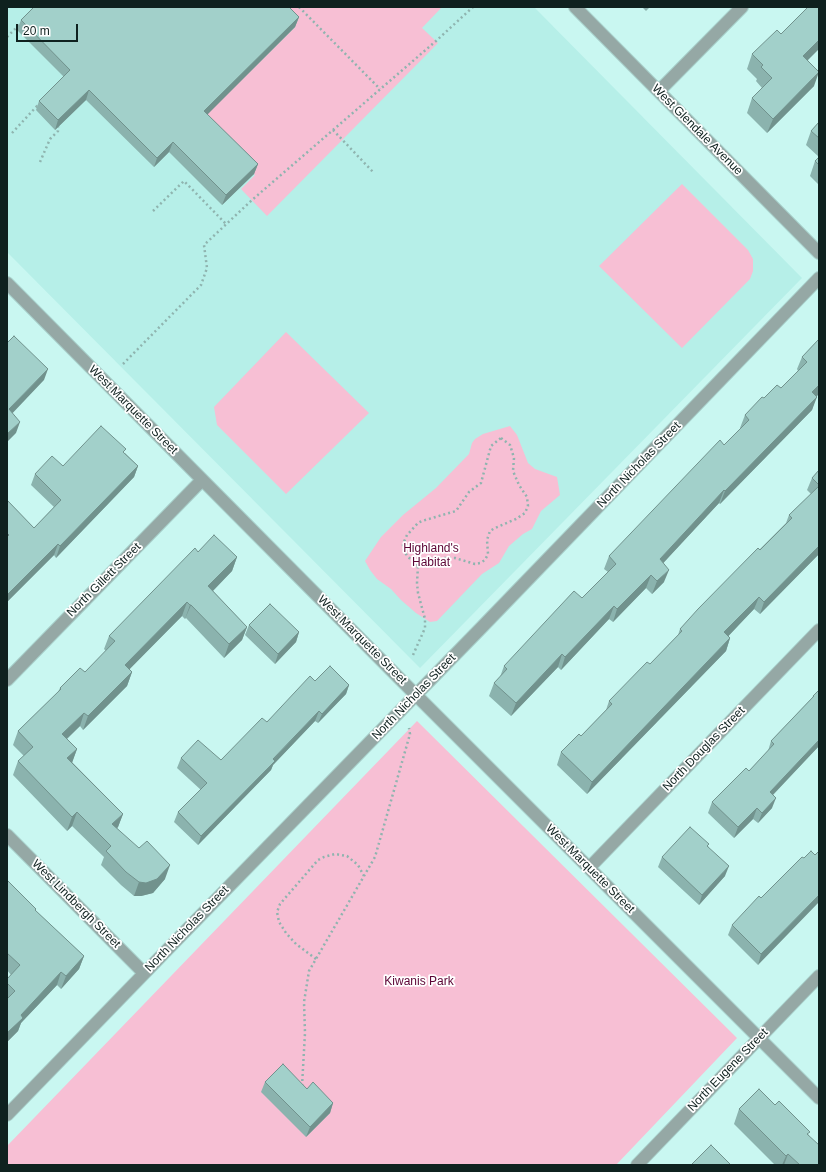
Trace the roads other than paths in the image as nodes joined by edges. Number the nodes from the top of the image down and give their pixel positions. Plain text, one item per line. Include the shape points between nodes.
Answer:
1 (575, 7) edge
2 (742, 7) edge
3 (659, 91) junction
4 (819, 253) edge
5 (819, 278) edge
6 (7, 283) edge
7 (202, 480) junction
8 (819, 630) edge
9 (7, 680) edge
10 (416, 694) junction
11 (7, 835) edge
12 (589, 868) junction
13 (144, 973) junction
14 (819, 976) edge
15 (760, 1038) junction
16 (819, 1098) edge
17 (7, 1115) edge
18 (636, 1165) edge

1 - 3 street, West Glendale Avenue
2 - 3 street
3 - 4 street, West Glendale Avenue
5 - 10 street, North Nicholas Street
6 - 7 street, West Marquette Street
7 - 9 street, North Gillett Street
7 - 10 street, West Marquette Street
8 - 12 street, North Douglas Street
10 - 12 street, West Marquette Street
10 - 13 street, North Nicholas Street
11 - 13 street, West Lindbergh Street
12 - 15 street, West Marquette Street
13 - 17 street, North Nicholas Street
14 - 15 street, North Eugene Street
15 - 16 street, West Marquette Street
15 - 18 street, North Eugene Street

